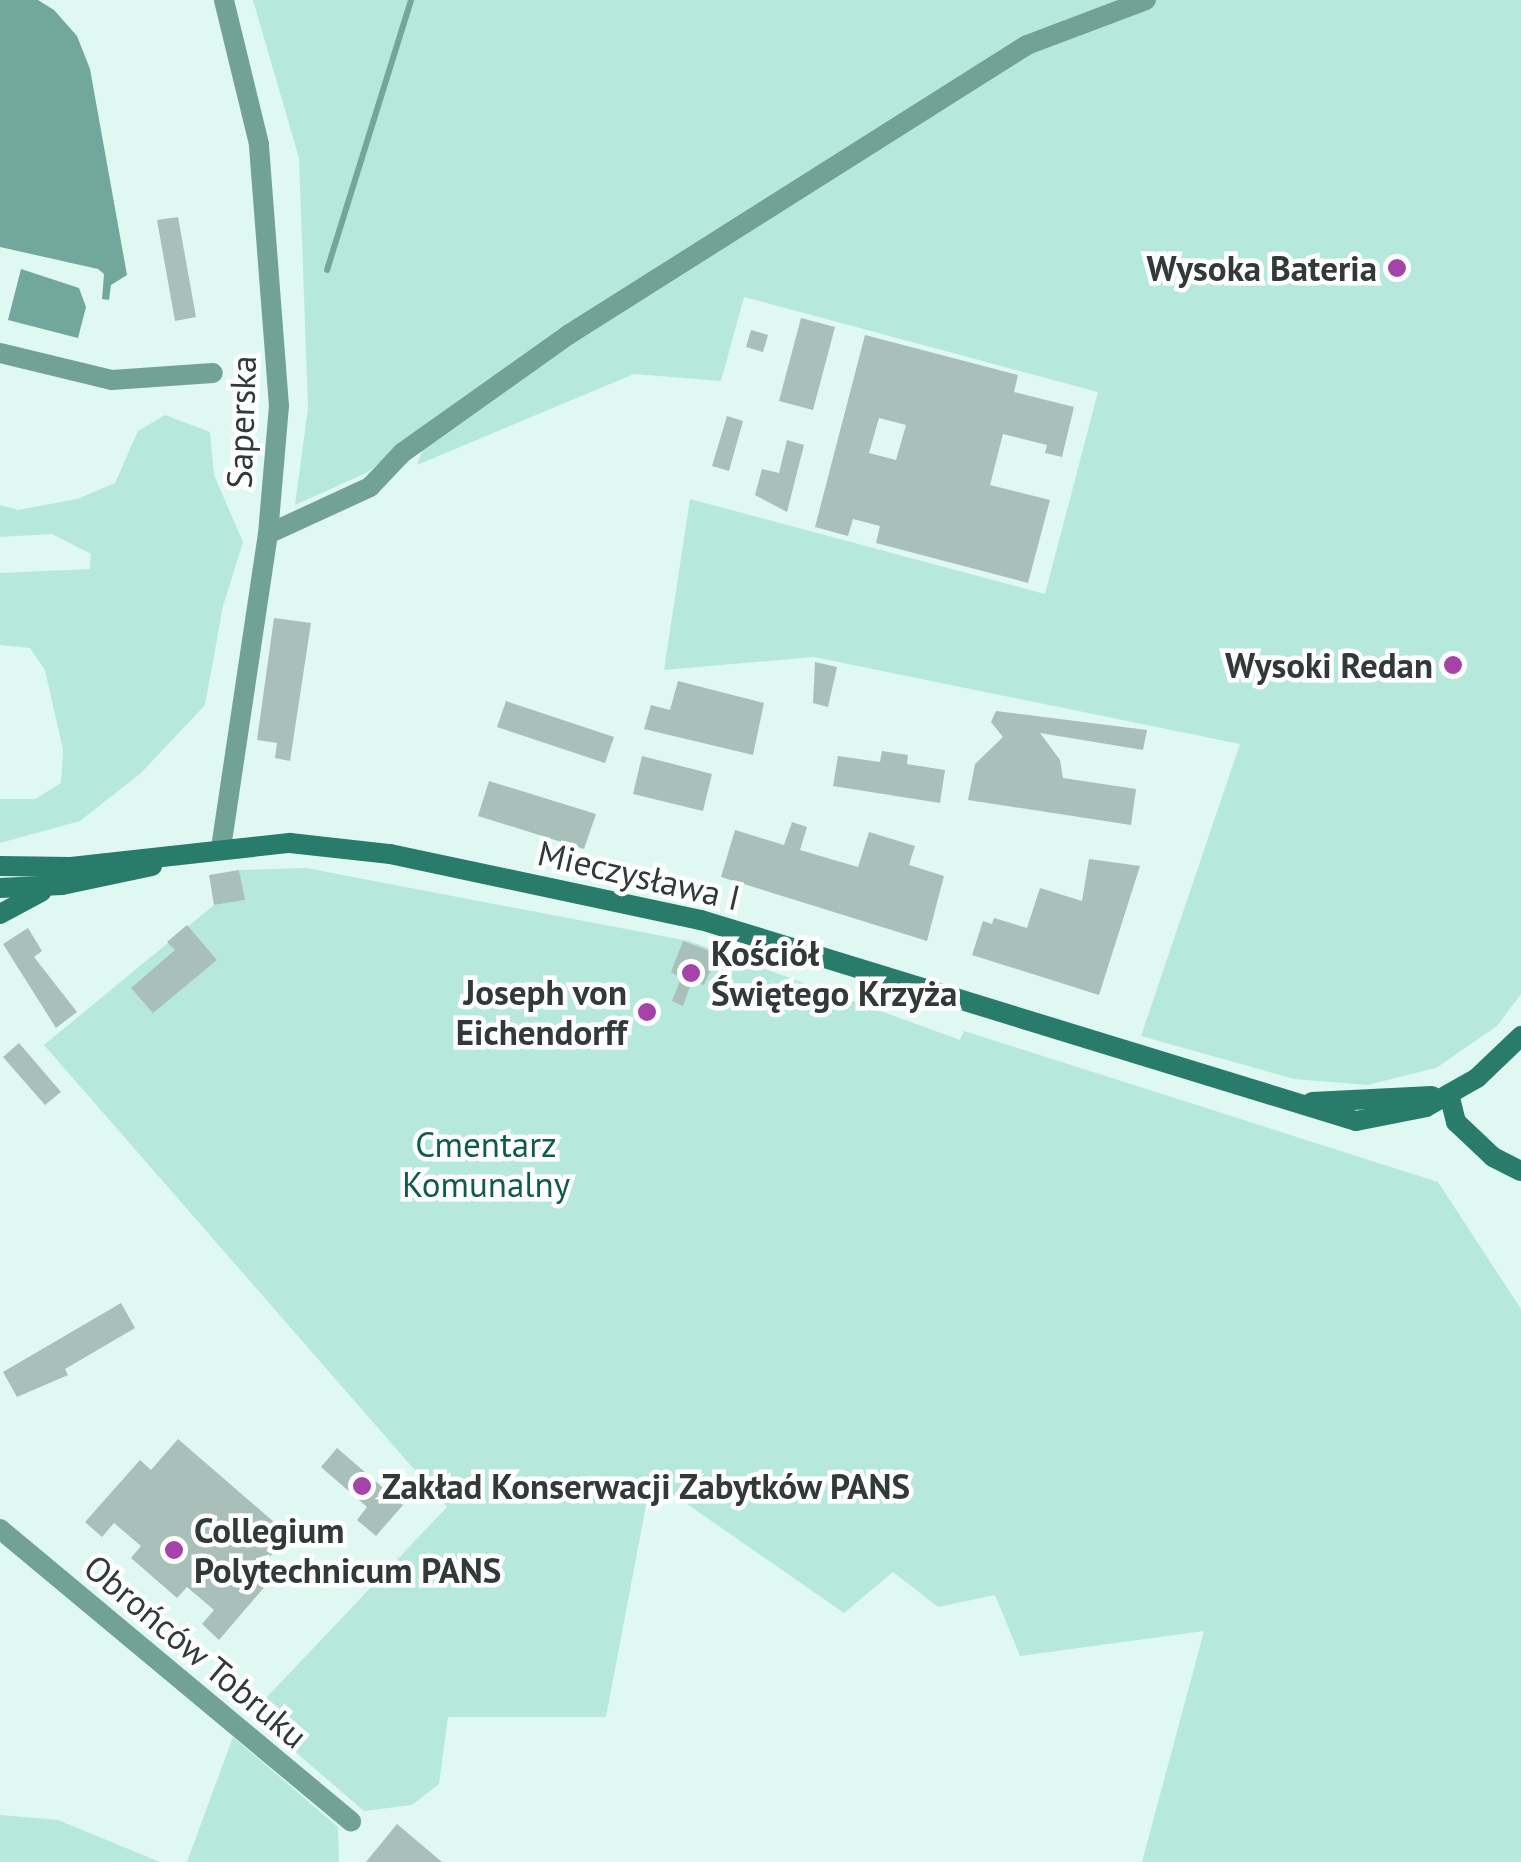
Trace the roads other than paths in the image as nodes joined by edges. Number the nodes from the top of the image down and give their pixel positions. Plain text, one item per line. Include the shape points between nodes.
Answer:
1 (224, 0) edge
2 (1146, 0) edge
3 (0, 354) edge
4 (213, 372) dead end
5 (268, 534) junction
6 (221, 848) junction
7 (187, 853) junction
8 (0, 866) edge
9 (62, 885) junction
10 (0, 888) edge
11 (0, 914) edge
12 (1521, 1036) edge
13 (1449, 1094) junction
14 (1521, 1170) edge
15 (0, 1528) edge
16 (351, 1821) dead end

1 - 5 street, Saperska via 259,144 275,296 279,406
2 - 5 street via 1027,44 568,336 402,453 370,487
3 - 4 street via 112,380
5 - 6 street, Saperska
6 - 7 main road, Mieczysława I
6 - 13 main road, Mieczysława I via 290,842 355,848 648,907 1295,1102
7 - 8 main road, Mieczysława I via 72,867
7 - 9 main road, Mieczysława I via 145,869
9 - 10 main road, Mieczysława I
9 - 11 main road
12 - 13 main road via 1477,1078
13 - 14 main road via 1456,1122
15 - 16 street, Obrońców Tobruku

